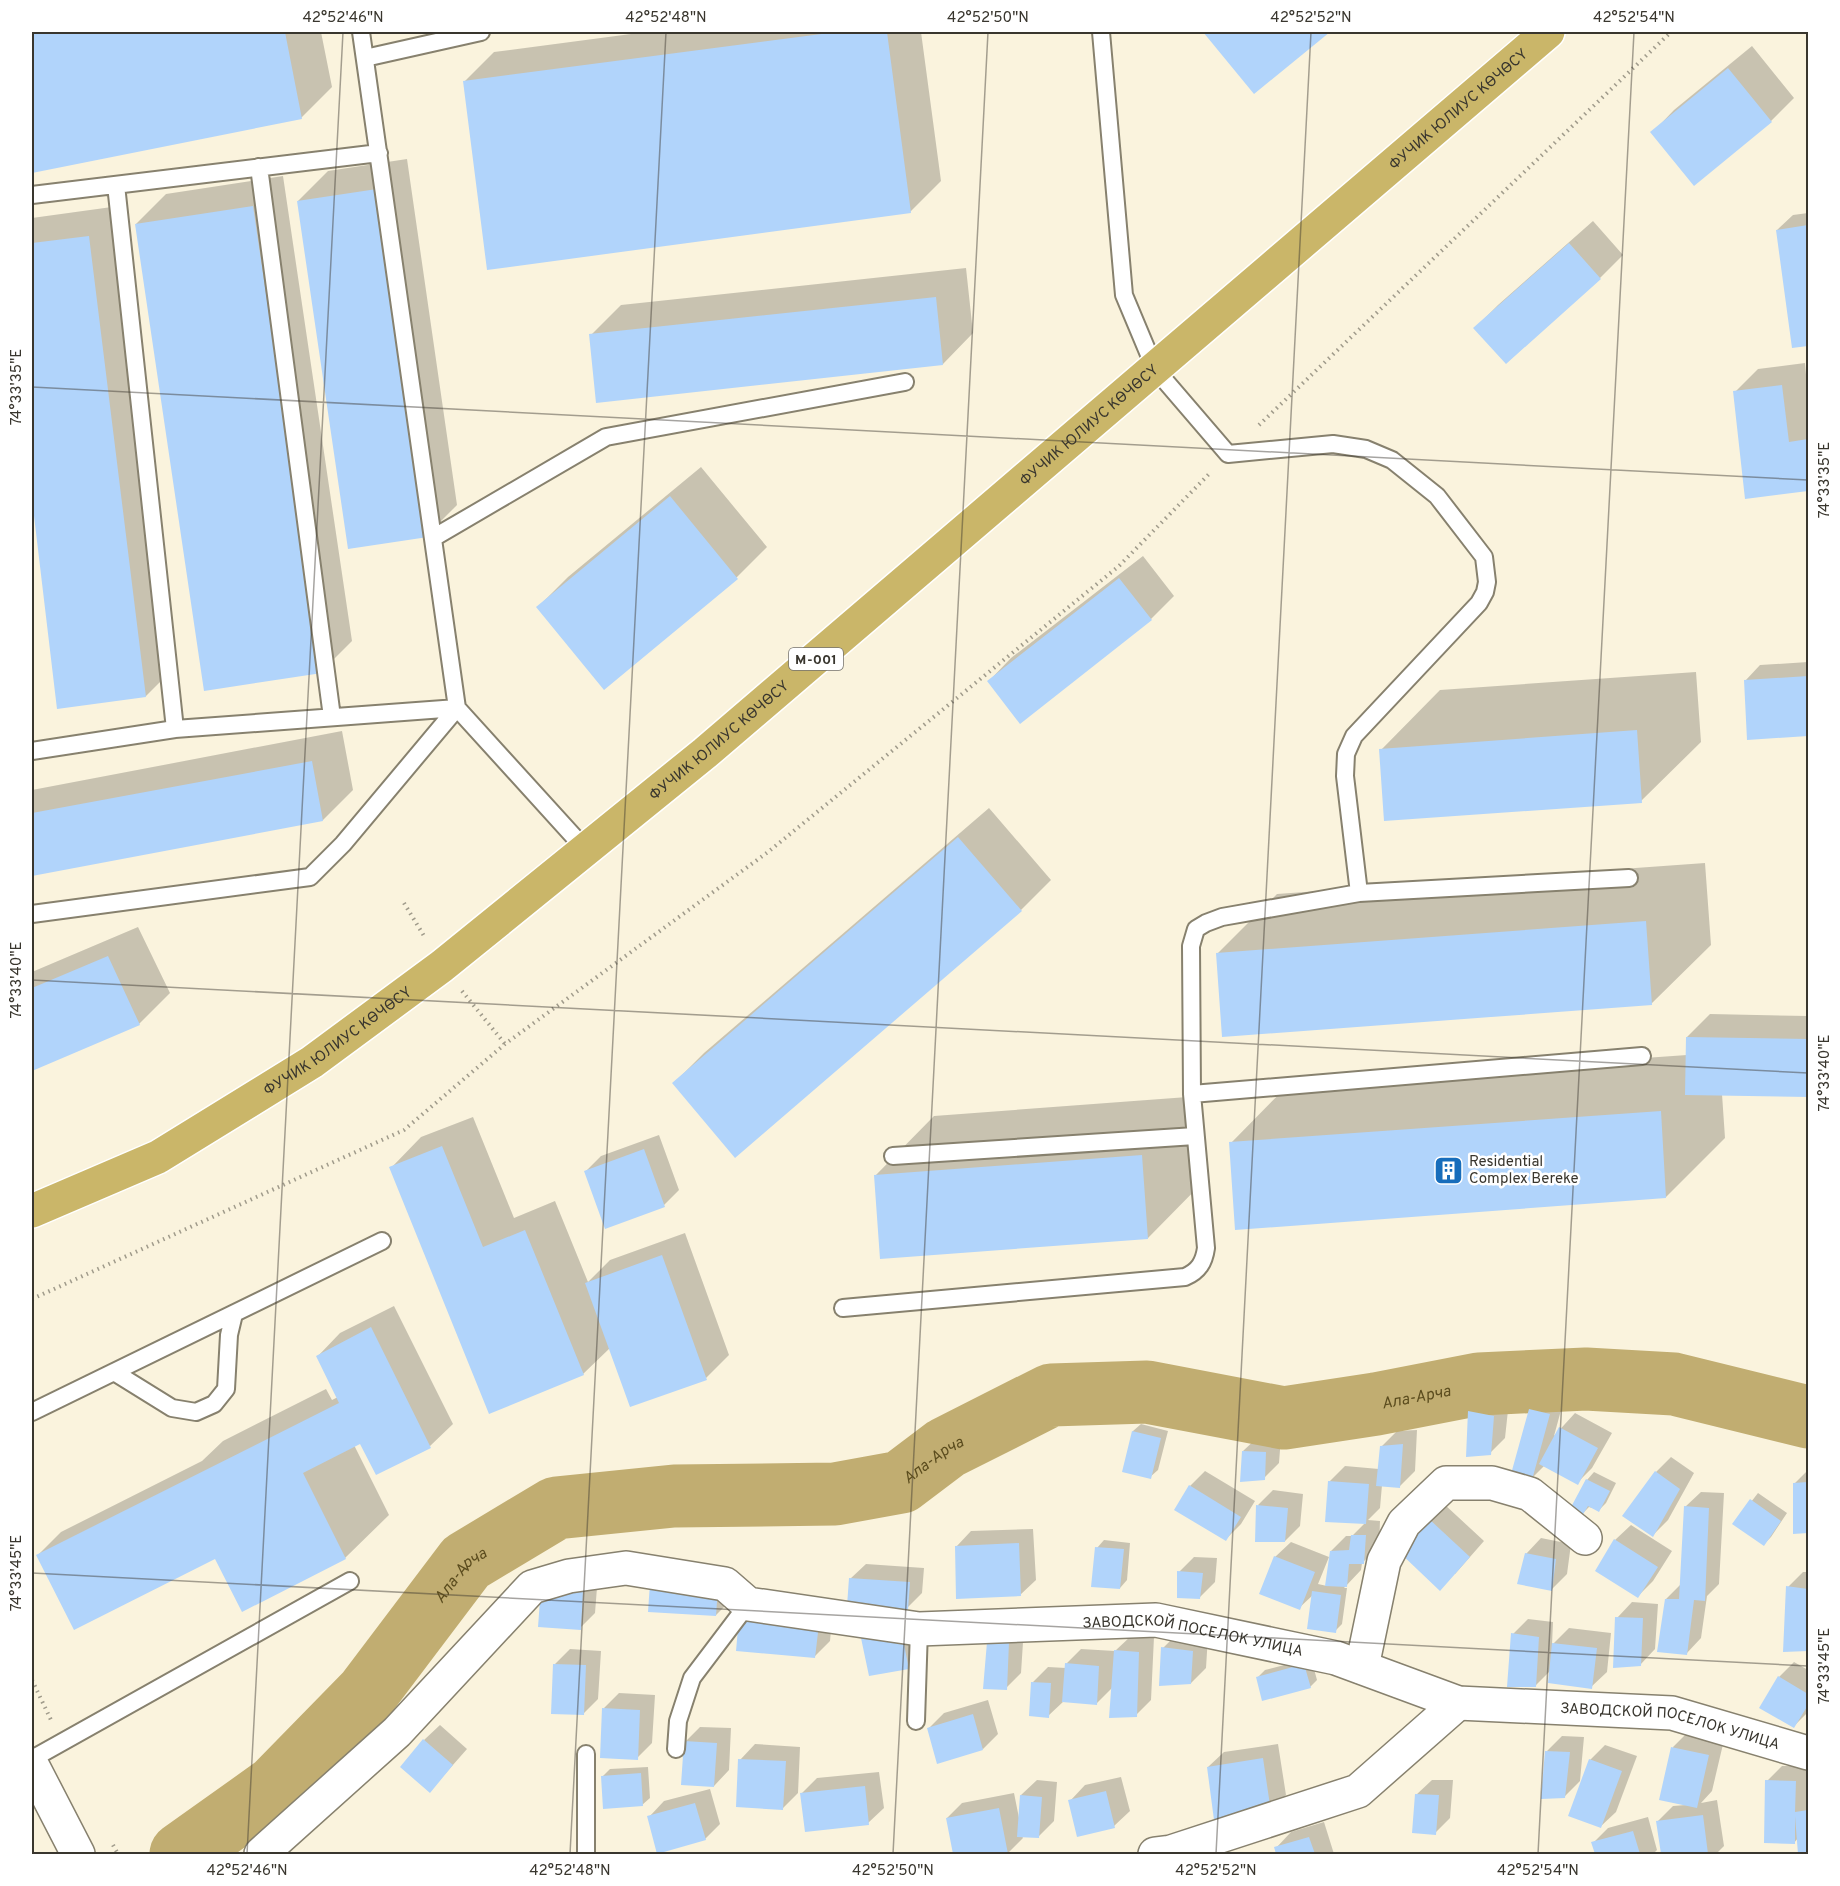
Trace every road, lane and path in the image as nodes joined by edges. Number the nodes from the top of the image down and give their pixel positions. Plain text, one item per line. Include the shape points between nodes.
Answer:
1 (362, 32) edge
2 (481, 32) edge
3 (1101, 32) edge
4 (1548, 32) edge
5 (1671, 32) edge
6 (365, 58) junction
7 (379, 153) junction
8 (260, 167) junction
9 (116, 185) junction
10 (32, 195) edge
11 (1155, 369) junction
12 (905, 382) dead end
13 (1228, 454) junction
14 (433, 538) junction
15 (457, 708) junction
16 (332, 717) junction
17 (175, 729) junction
18 (32, 751) edge
19 (586, 850) junction
20 (1629, 878) dead end
21 (1359, 893) junction
22 (32, 914) edge
23 (1642, 1056) dead end
24 (1192, 1094) junction
25 (1194, 1136) junction
26 (892, 1156) dead end
27 (32, 1211) edge
28 (382, 1241) dead end
29 (32, 1299) edge
30 (843, 1308) dead end
31 (234, 1314) junction
32 (114, 1372) junction
33 (32, 1412) edge
34 (1585, 1538) dead end
35 (350, 1581) dead end
36 (748, 1604) junction
37 (919, 1629) junction
38 (1362, 1667) junction
39 (1458, 1703) junction
40 (916, 1721) dead end
41 (676, 1749) dead end
42 (586, 1754) dead end
43 (1809, 1754) edge
44 (32, 1759) edge
45 (32, 1765) edge
46 (78, 1854) edge
47 (261, 1854) edge
48 (586, 1854) edge
49 (1155, 1854) edge

1 - 6 lane
2 - 6 lane
3 - 11 lane via 1124,295
4 - 11 main road, ФУЧИК ЮЛИУС КӨЧӨСҮ / М-001
5 - 13 path
6 - 7 lane
7 - 8 lane
7 - 14 lane
8 - 9 lane
8 - 16 lane
9 - 10 lane
9 - 17 lane
11 - 13 lane
11 - 19 main road, ФУЧИК ЮЛИУС КӨЧӨСҮ / М-001
12 - 14 lane via 606,437
13 - 21 lane via 1333,444 1366,449 1392,460 1437,496 1484,557 1487,582 1479,603 1354,736 1346,754 1345,777
13 - 29 path via 1119,566 768,852 505,1044 404,1130
14 - 15 lane
15 - 16 lane
15 - 19 lane
15 - 22 lane via 343,844 310,877
16 - 17 lane
17 - 18 lane
19 - 27 main road, ФУЧИК ЮЛИУС КӨЧӨСҮ / М-001 via 442,966 312,1062 158,1157
20 - 21 lane
21 - 24 lane via 1222,917 1196,929 1191,946
23 - 24 lane
24 - 25 lane
25 - 26 lane
25 - 30 lane via 1206,1248 1202,1264 1195,1272
28 - 31 lane
31 - 32 lane
31 - 32 lane via 226,1389 214,1404 196,1412 172,1408
32 - 33 lane
34 - 38 street via 1530,1494 1492,1483 1446,1483 1404,1523 1384,1561
35 - 44 lane
36 - 37 street, ЗАВОДСКОЙ ПОСЕЛОК УЛИЦА
36 - 41 lane via 692,1678 678,1721
36 - 47 street via 725,1584 626,1568 569,1576 532,1587 397,1732
37 - 38 street, ЗАВОДСКОЙ ПОСЕЛОК УЛИЦА via 1156,1620
37 - 40 lane
38 - 39 street, ЗАВОДСКОЙ ПОСЕЛОК УЛИЦА
39 - 43 street, ЗАВОДСКОЙ ПОСЕЛОК УЛИЦА via 1672,1713
39 - 49 street via 1358,1791 1172,1852
42 - 48 lane
45 - 46 street

